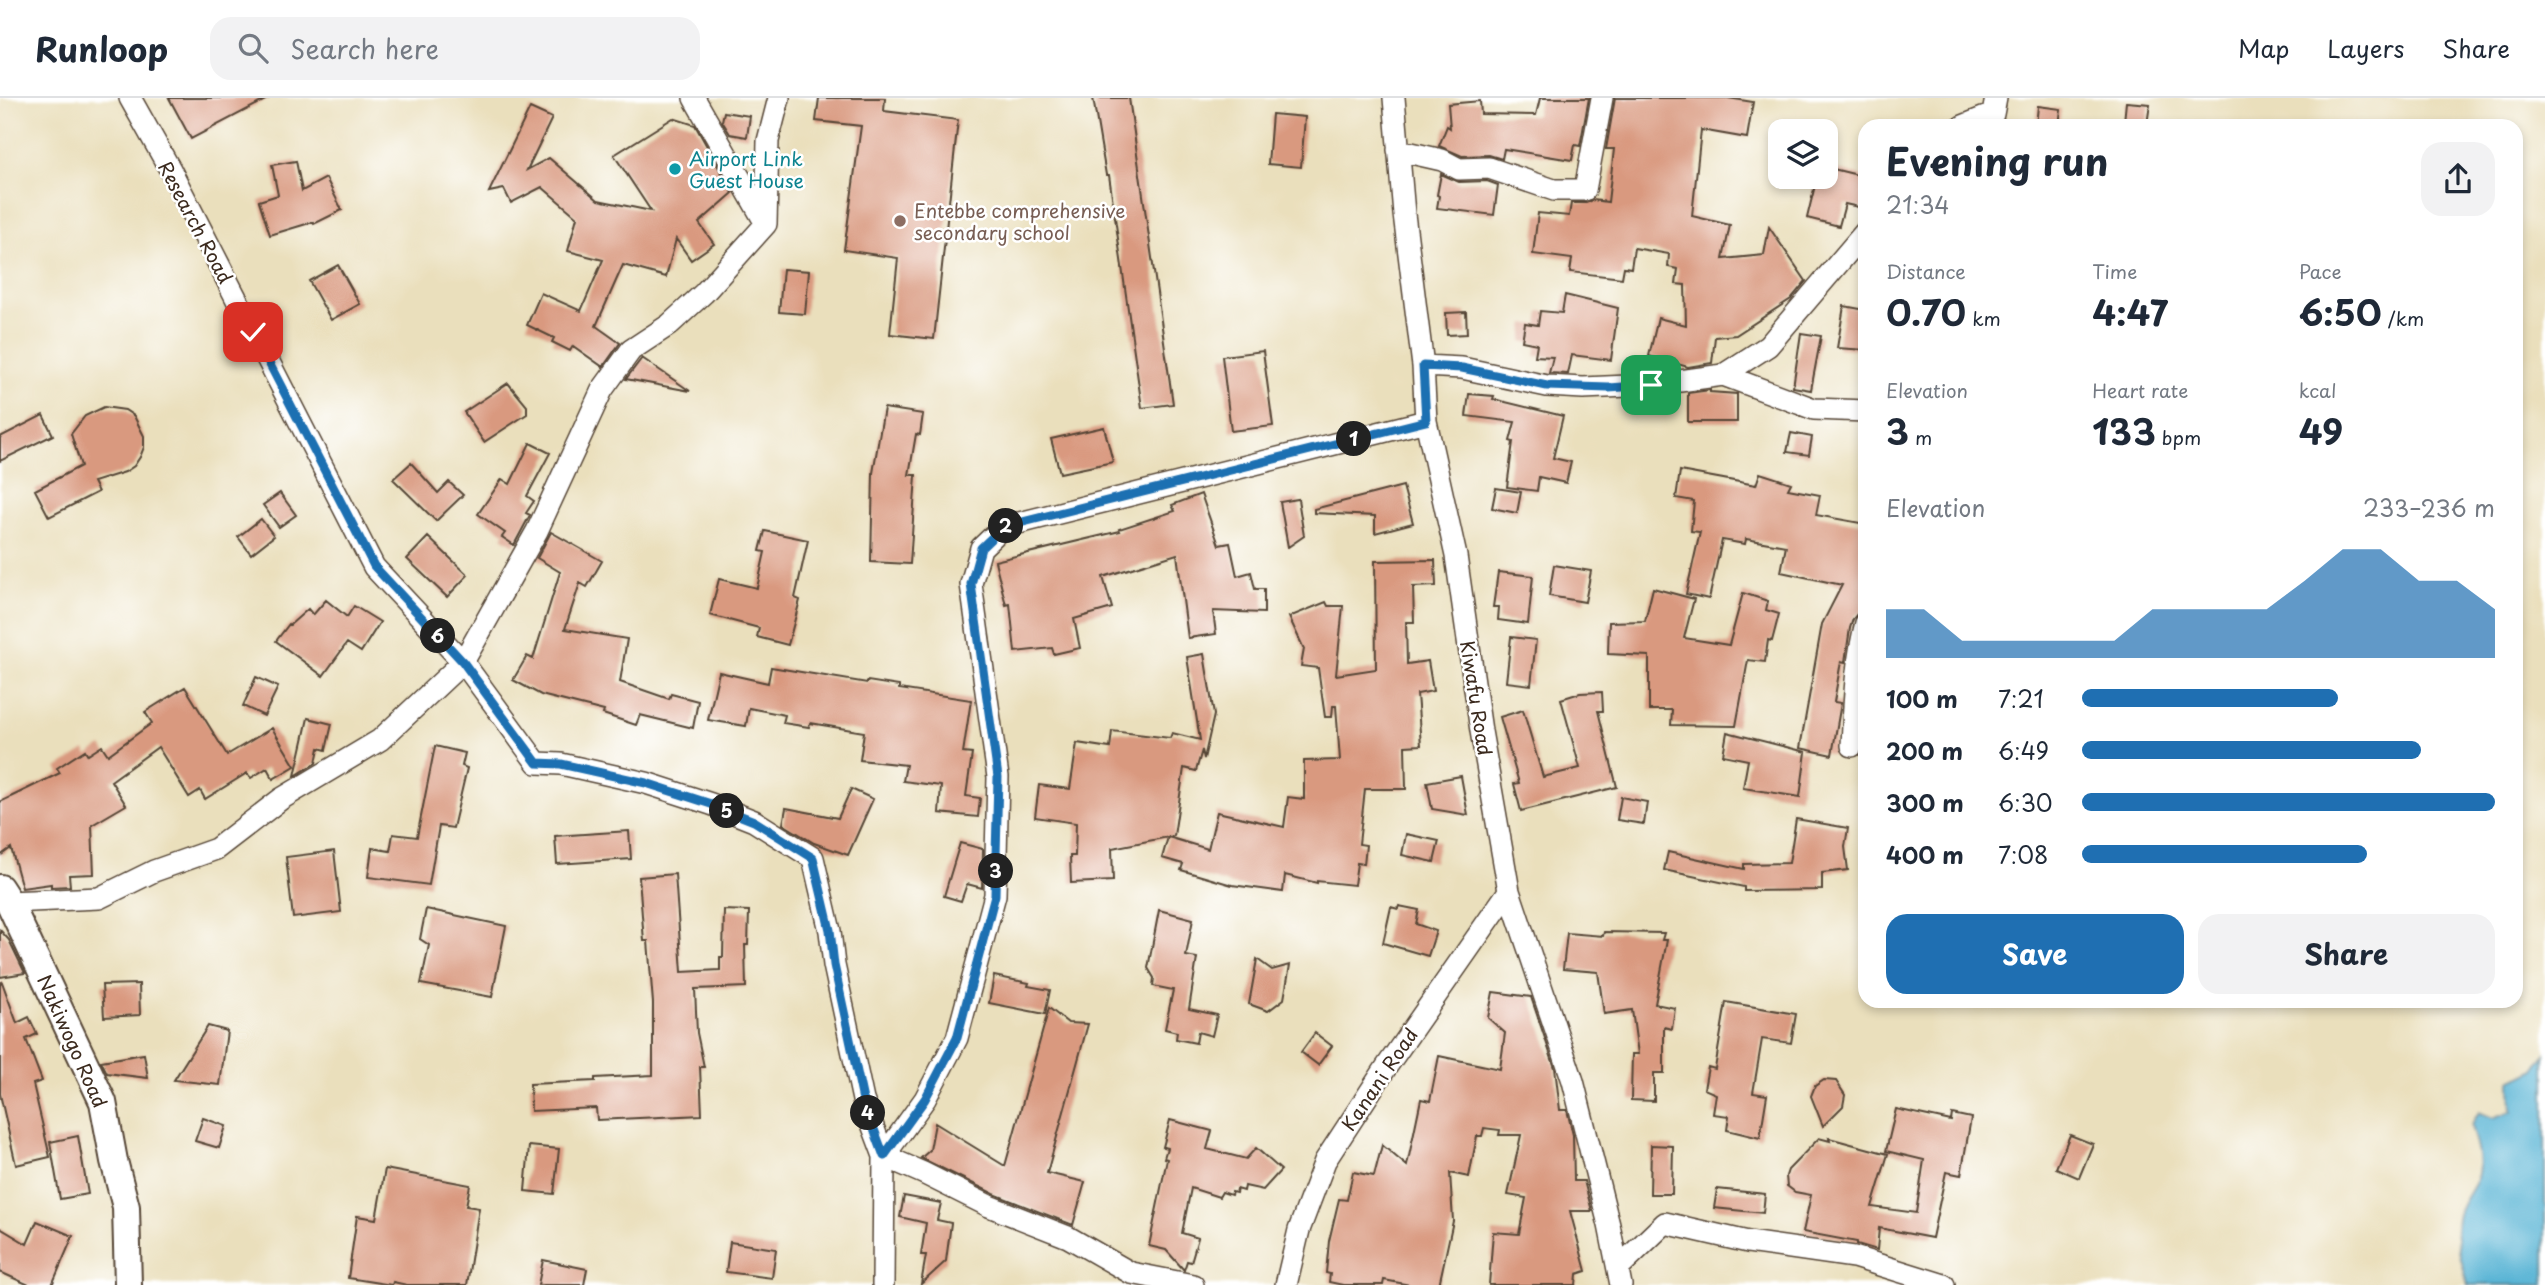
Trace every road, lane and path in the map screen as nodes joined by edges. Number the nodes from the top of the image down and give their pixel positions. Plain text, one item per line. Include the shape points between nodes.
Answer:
1 (130, 98) edge
2 (694, 98) edge
3 (779, 98) edge
4 (1394, 98) edge
5 (1602, 98) edge
6 (1996, 98) edge
7 (1981, 119) edge
8 (1398, 150) junction
9 (766, 224) junction
10 (1858, 240) edge
11 (1423, 366) junction
12 (1723, 375) junction
13 (1858, 411) edge
14 (1426, 421) junction
15 (463, 662) junction
16 (1858, 662) edge
17 (1853, 746) dead end
18 (1509, 891) junction
19 (5, 895) edge
20 (884, 1156) junction
21 (1620, 1277) edge
22 (128, 1285) edge
23 (883, 1285) edge
24 (1193, 1285) edge
25 (1286, 1285) edge
26 (1944, 1285) edge

1 - 15 street, Research Road via 374,566
2 - 9 street
3 - 9 street via 768,141
4 - 8 street, Kiwafu Road
5 - 8 street via 1585,190 1554,190 1489,168 1459,169
6 - 7 street via 1993,114
8 - 11 street, Kiwafu Road
9 - 15 street via 704,293 669,325 631,350 602,390 537,531
10 - 12 street via 1768,346
11 - 12 street via 1583,388
11 - 14 street, Kiwafu Road
12 - 13 street via 1814,409
14 - 18 street, Kiwafu Road via 1456,556
14 - 20 street via 1003,527 981,548 971,584 998,777 995,895 957,1038 925,1099
15 - 19 street via 380,740 281,799 216,849 153,871 99,898
15 - 20 street, Research Road via 537,763 646,783 711,804 754,821 813,858 863,1100
16 - 17 street
18 - 21 street, Kiwafu Road via 1573,1082
18 - 25 street, Kanani Road via 1325,1161 1299,1230
19 - 22 street, Nakiwogo Road via 103,1102 126,1207
20 - 23 street
20 - 24 street via 1068,1237 1131,1273
21 - 26 street via 1665,1223 1748,1242 1854,1257

